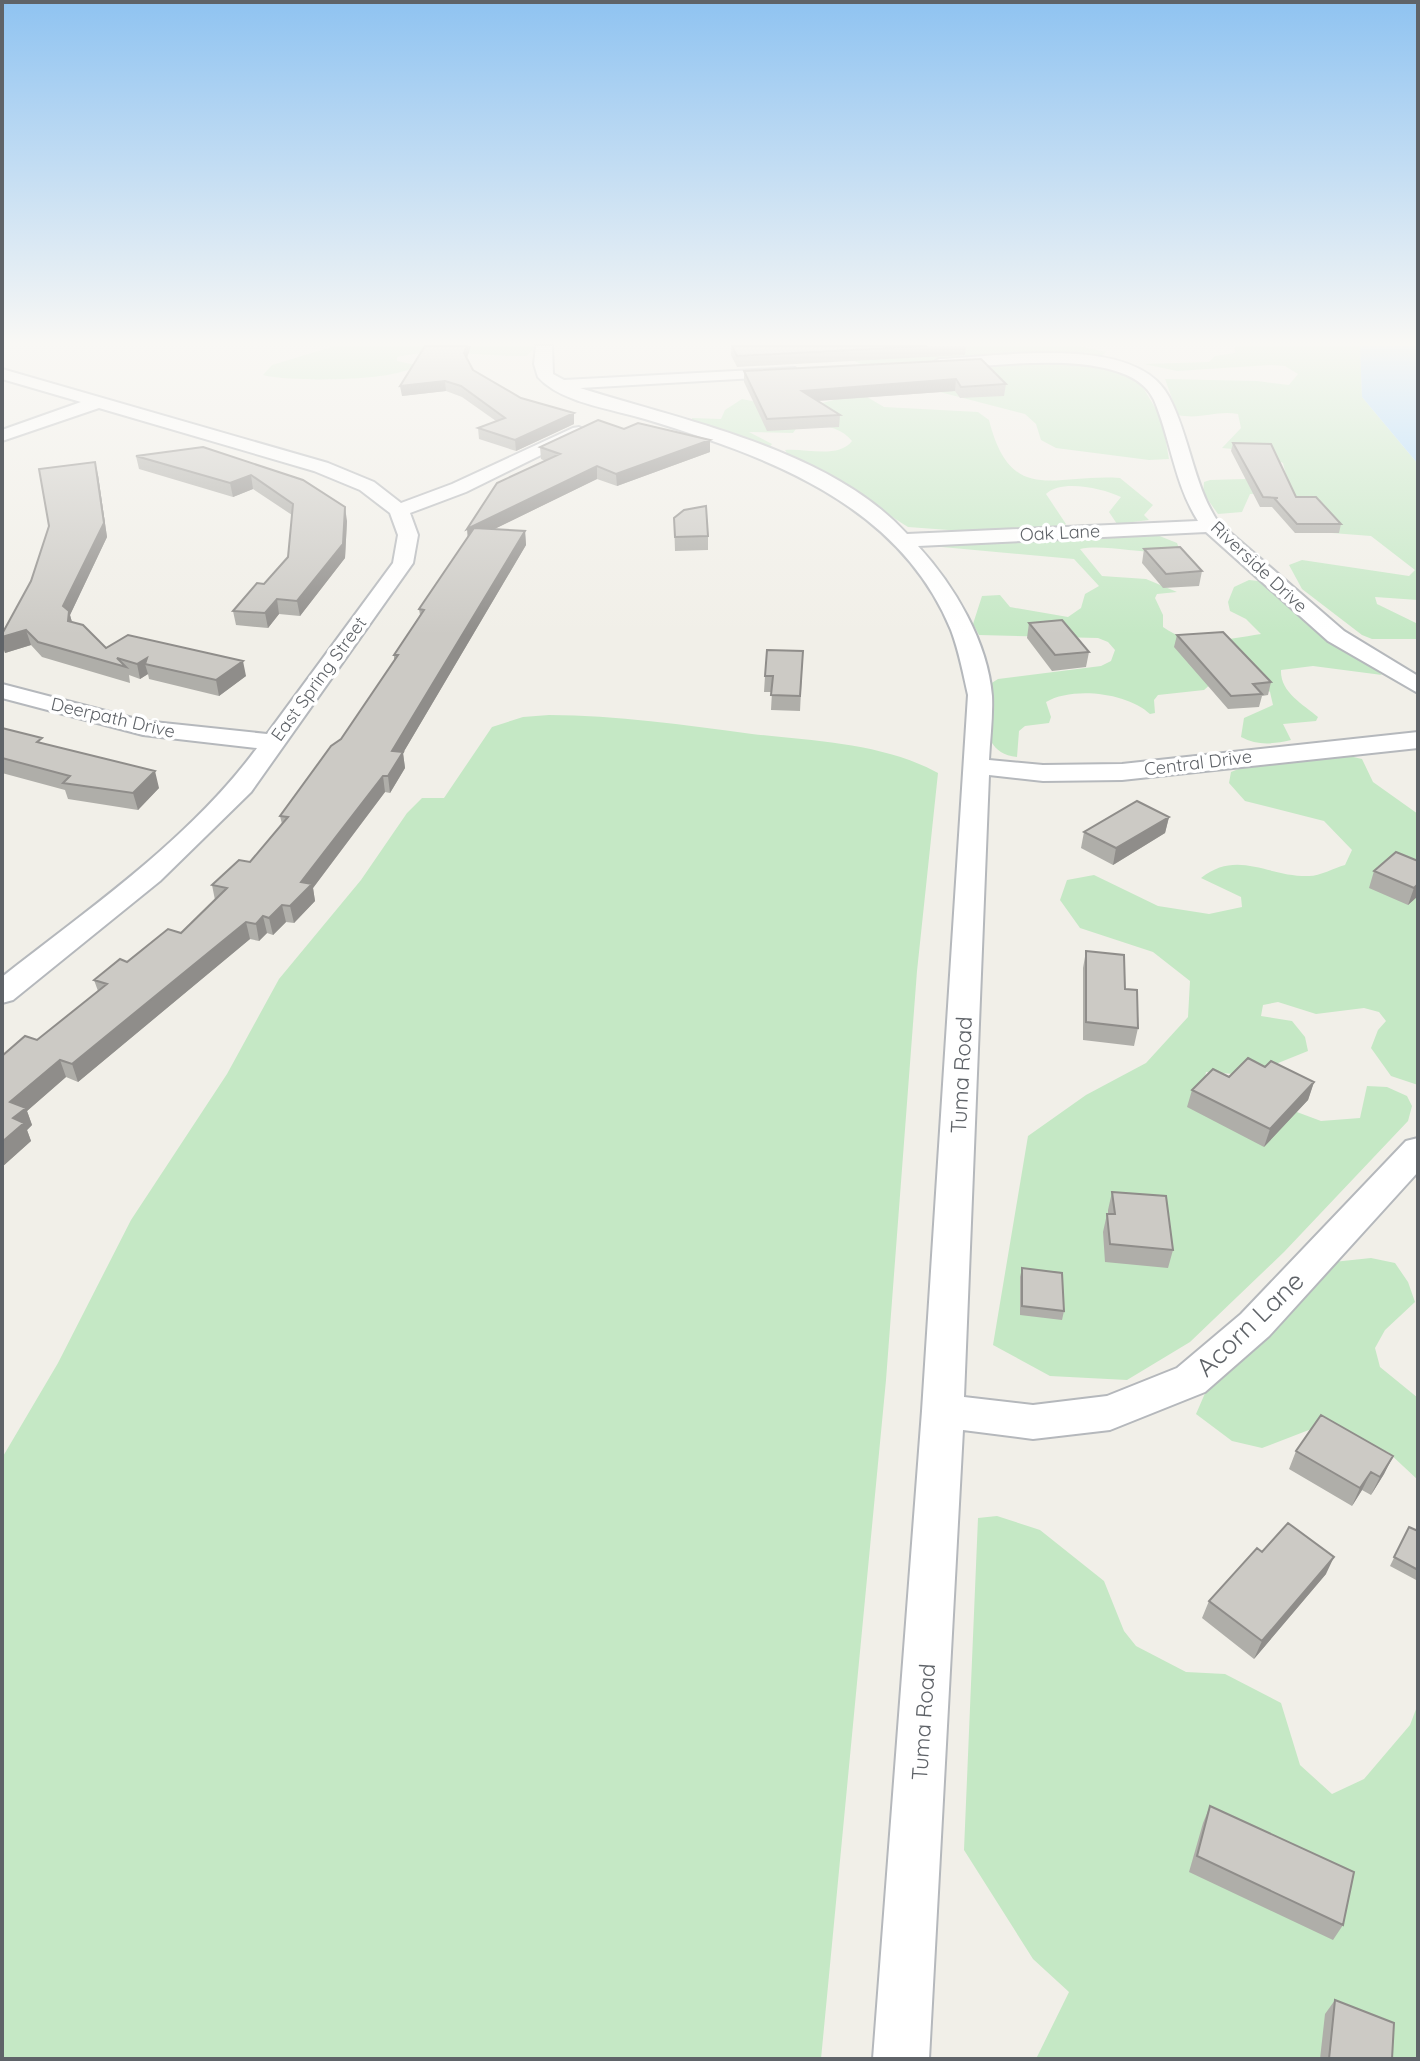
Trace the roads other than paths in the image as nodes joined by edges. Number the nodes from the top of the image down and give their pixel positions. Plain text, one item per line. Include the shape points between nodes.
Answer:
1 (236, 442) edge
2 (556, 442) edge
3 (728, 442) edge
4 (1175, 442) edge
5 (399, 510) junction
6 (1211, 526) junction
7 (908, 540) junction
8 (1418, 686) edge
9 (2, 691) edge
10 (1418, 740) edge
11 (274, 742) junction
12 (978, 766) junction
13 (2, 993) edge
14 (1418, 1150) edge
15 (943, 1411) junction
16 (901, 2059) edge

1 - 5 street via 367,486
2 - 5 street
3 - 7 street, Tuma Road via 839,486
4 - 6 street, Riverside Drive via 1194,500
5 - 11 street, East Spring Street via 408,535 403,563
6 - 7 street, Oak Lane
6 - 8 street, Riverside Drive via 1317,621
7 - 12 street, Tuma Road via 960,625 980,695
9 - 11 street, Deerpath Drive via 143,728
10 - 12 street, Central Drive via 1122,772 1043,773
11 - 13 street, East Spring Street via 242,786 184,845
12 - 15 street, Tuma Road
14 - 15 street, Acorn Lane via 1255,1325 1191,1380 1110,1413 1033,1422
15 - 16 street, Tuma Road

